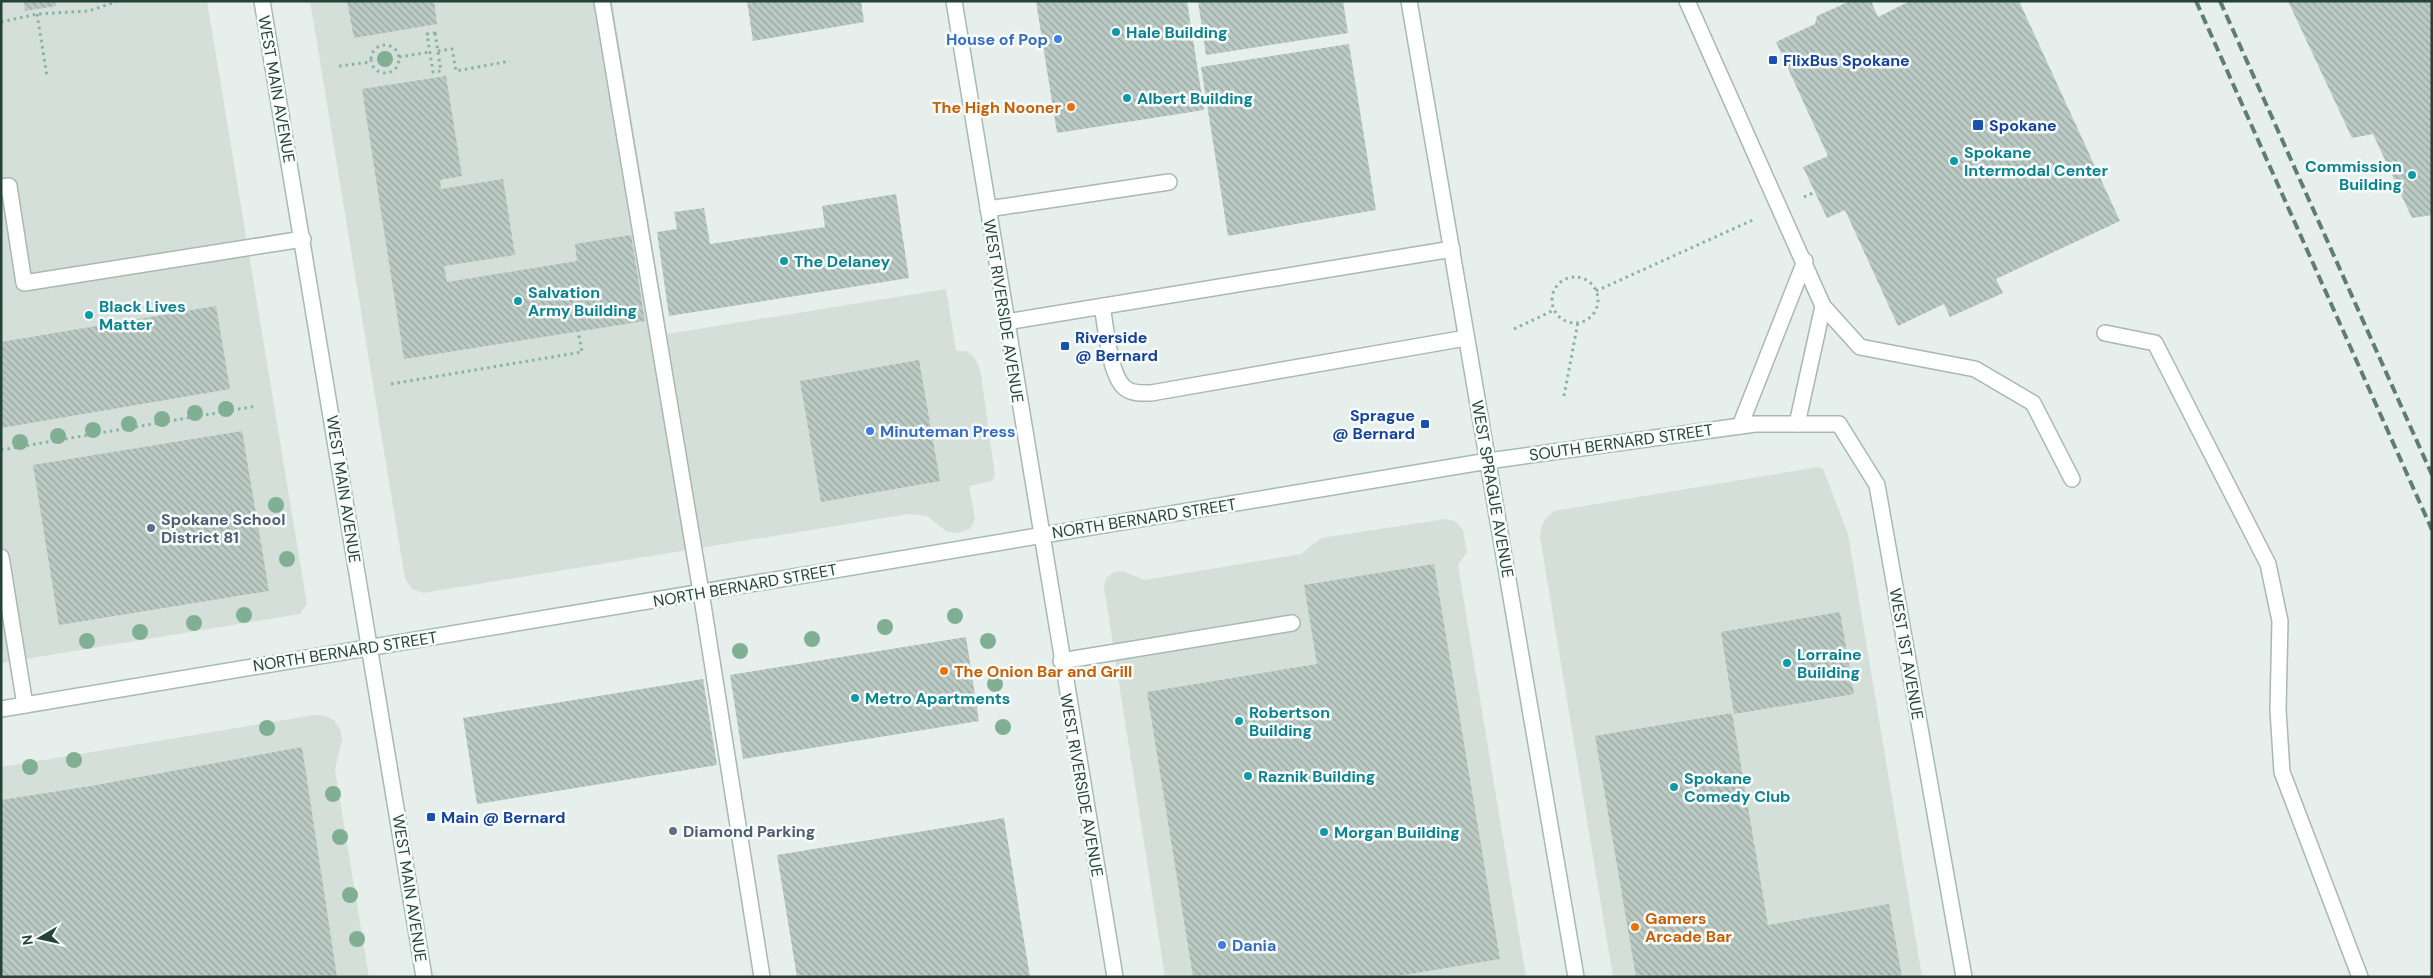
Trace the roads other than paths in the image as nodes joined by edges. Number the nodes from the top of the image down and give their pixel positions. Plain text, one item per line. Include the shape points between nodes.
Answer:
1 (262, 1) edge
2 (602, 1) edge
3 (954, 1) edge
4 (1409, 1) edge
5 (1687, 1) edge
6 (1169, 182) dead end
7 (1, 187) edge
8 (988, 209) junction
9 (303, 239) junction
10 (1452, 250) junction
11 (1804, 261) junction
12 (1102, 306) junction
13 (1823, 306) junction
14 (1006, 322) junction
15 (2105, 333) dead end
16 (1466, 338) junction
17 (1755, 424) joint
18 (1797, 424) junction
19 (1740, 426) junction
20 (1488, 460) junction
21 (2072, 479) dead end
22 (1040, 535) junction
23 (1, 558) edge
24 (701, 592) junction
25 (1292, 623) dead end
26 (370, 647) junction
27 (1061, 661) junction
28 (25, 705) junction
29 (1, 709) edge
30 (424, 977) edge
31 (762, 977) edge
32 (1114, 977) edge
33 (1576, 977) edge
34 (1964, 977) edge
35 (2360, 977) edge

1 - 9 main road, WEST MAIN AVENUE
2 - 24 main road
3 - 8 main road, WEST RIVERSIDE AVENUE
4 - 10 main road, WEST SPRAGUE AVENUE
5 - 11 main road
6 - 8 main road
7 - 9 main road via 9,186 24,283
8 - 14 main road, WEST RIVERSIDE AVENUE
9 - 26 main road, WEST MAIN AVENUE
10 - 12 main road
10 - 16 main road, WEST SPRAGUE AVENUE
11 - 13 main road
11 - 19 main road
12 - 14 main road
12 - 16 main road via 1114,370 1119,381 1133,392 1151,393
13 - 18 main road
13 - 21 main road via 1860,347 1976,369 2033,403
14 - 22 main road, WEST RIVERSIDE AVENUE
15 - 35 main road via 2155,343 2268,564 2280,621 2278,710 2282,772
16 - 20 main road, WEST SPRAGUE AVENUE
17 - 18 main road, WEST 1ST AVENUE
17 - 19 main road, SOUTH BERNARD STREET
18 - 34 main road, WEST 1ST AVENUE via 1839,424 1877,485
19 - 20 main road, SOUTH BERNARD STREET
20 - 22 main road, NORTH BERNARD STREET
20 - 33 main road, WEST SPRAGUE AVENUE
22 - 24 main road, NORTH BERNARD STREET
22 - 27 main road, WEST RIVERSIDE AVENUE
23 - 28 main road
24 - 26 main road, NORTH BERNARD STREET
24 - 31 main road
25 - 27 main road
26 - 28 main road, NORTH BERNARD STREET
26 - 30 main road, WEST MAIN AVENUE
27 - 32 main road, WEST RIVERSIDE AVENUE
28 - 29 main road, NORTH BERNARD STREET

